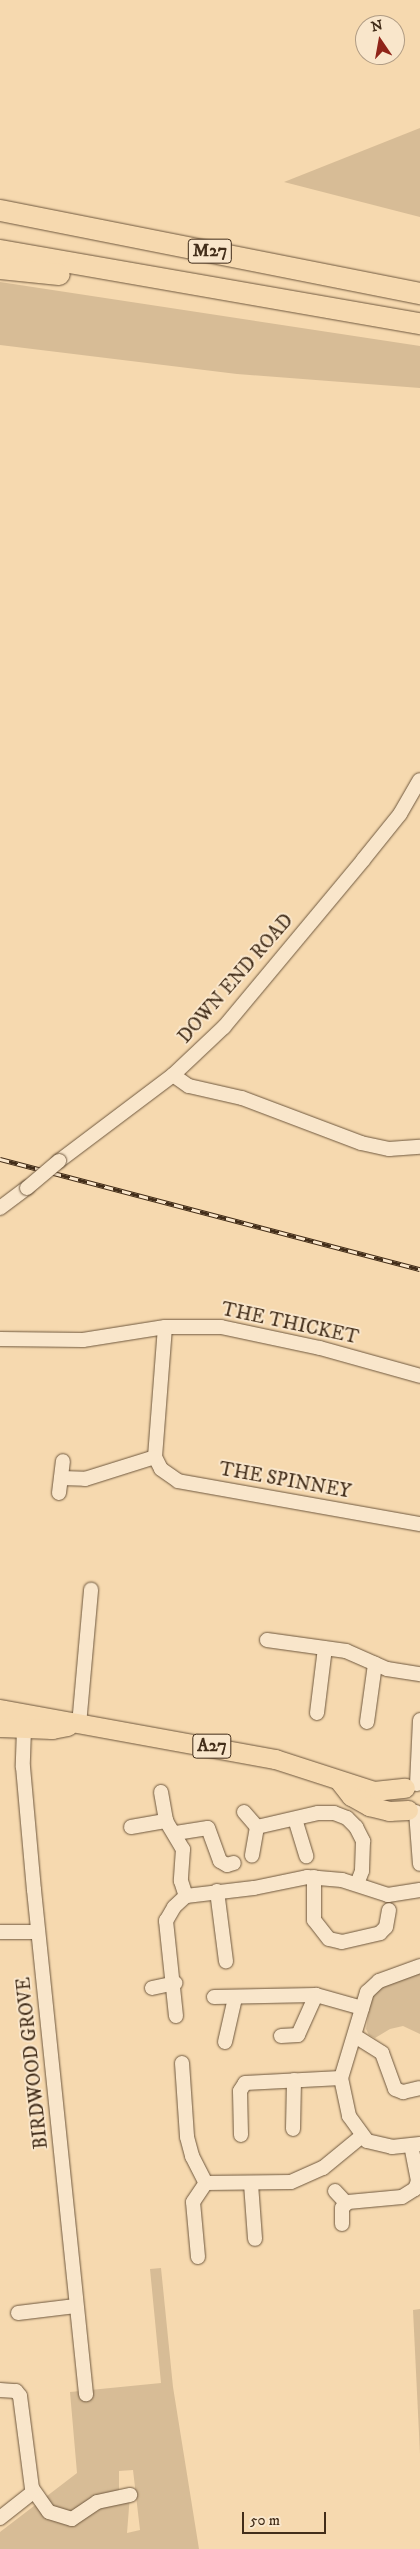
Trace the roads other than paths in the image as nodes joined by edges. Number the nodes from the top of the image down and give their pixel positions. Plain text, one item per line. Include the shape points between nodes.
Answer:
1 (0, 210) edge
2 (0, 225) edge
3 (0, 250) edge
4 (0, 268) edge
5 (218, 290) junction
6 (420, 293) edge
7 (420, 300) edge
8 (420, 323) edge
9 (420, 780) edge
10 (173, 1074) junction
11 (420, 1147) edge
12 (0, 1208) edge
13 (166, 1327) junction
14 (0, 1339) edge
15 (420, 1376) edge
16 (155, 1458) junction
17 (63, 1461) dead end
18 (61, 1478) junction
19 (59, 1493) dead end
20 (420, 1524) edge
21 (92, 1590) dead end
22 (267, 1640) dead end
23 (325, 1648) junction
24 (375, 1664) junction
25 (420, 1672) edge
26 (0, 1710) edge
27 (317, 1713) dead end
28 (420, 1720) edge
29 (367, 1722) dead end
30 (76, 1725) junction
31 (0, 1727) edge
32 (24, 1728) junction
33 (340, 1782) junction
34 (414, 1785) edge
35 (161, 1792) dead end
36 (415, 1811) edge
37 (244, 1812) dead end
38 (295, 1818) junction
39 (166, 1821) junction
40 (131, 1827) dead end
41 (257, 1827) junction
42 (176, 1833) junction
43 (252, 1856) dead end
44 (306, 1856) dead end
45 (234, 1863) dead end
46 (420, 1864) edge
47 (314, 1877) junction
48 (358, 1884) junction
49 (420, 1890) edge
50 (217, 1891) junction
51 (186, 1896) junction
52 (389, 1910) dead end
53 (0, 1932) edge
54 (38, 1932) junction
55 (226, 1961) dead end
56 (420, 1966) edge
57 (175, 1983) junction
58 (152, 1988) dead end
59 (316, 1995) junction
60 (214, 1997) dead end
61 (235, 1998) junction
62 (362, 2008) junction
63 (176, 2016) dead end
64 (281, 2036) dead end
65 (355, 2036) junction
66 (224, 2042) dead end
67 (182, 2063) dead end
68 (341, 2078) junction
69 (294, 2080) junction
70 (420, 2088) edge
71 (293, 2128) dead end
72 (237, 2130) dead end
73 (362, 2136) junction
74 (416, 2145) edge
75 (206, 2183) junction
76 (251, 2184) junction
77 (335, 2190) dead end
78 (417, 2190) edge
79 (346, 2203) junction
80 (253, 2216) junction
81 (239, 2217) dead end
82 (342, 2224) dead end
83 (255, 2239) dead end
84 (198, 2257) dead end
85 (76, 2306) junction
86 (18, 2313) dead end
87 (0, 2390) edge
88 (86, 2394) dead end
89 (33, 2492) junction
90 (130, 2495) dead end
91 (0, 2518) edge

1 - 6 highway, M27
2 - 7 highway, M27
3 - 5 highway, M27
4 - 5 highway, M27
5 - 8 highway, M27
9 - 10 street, DOWN END ROAD via 400,814 246,1001 200,1052
10 - 11 street via 189,1086 242,1098 361,1143 389,1149
10 - 12 street, DOWN END ROAD, bridge
13 - 14 street, THE THICKET via 83,1340
13 - 15 street, THE THICKET via 192,1324 252,1331
13 - 16 street
16 - 18 street via 85,1479
16 - 20 street, THE SPINNEY via 160,1469 178,1481
17 - 18 street
18 - 19 street
21 - 30 street
22 - 23 street
23 - 24 street via 356,1654
23 - 27 street
24 - 25 street via 396,1672
24 - 29 street
26 - 30 main road, A27 via 44,1715
28 - 34 street
30 - 32 main road, A27 via 52,1729
30 - 33 main road, A27 via 275,1759 313,1769
31 - 32 main road, A27
32 - 54 street, BIRDWOOD GROVE via 23,1767
33 - 34 main road, A27 via 376,1791
33 - 36 main road, A27 via 351,1796 369,1806 389,1811
34 - 36 main road via 401,1800
35 - 39 street
36 - 46 street
37 - 41 street
38 - 41 street
38 - 44 street
38 - 48 street via 334,1813 352,1822 363,1842
39 - 40 street
39 - 42 street
41 - 43 street
42 - 45 street via 208,1828 220,1862
42 - 51 street via 183,1849 181,1881
47 - 48 street
47 - 50 street
47 - 52 street via 314,1920 322,1934 337,1948 380,1934 386,1928
48 - 49 street via 388,1895
50 - 51 street
50 - 55 street
51 - 57 street via 166,1921
53 - 54 street
54 - 85 street, BIRDWOOD GROVE
56 - 62 street via 379,1981 367,1992
57 - 58 street
57 - 63 street
59 - 61 street
59 - 62 street
59 - 64 street via 298,2035
60 - 61 street
61 - 66 street
62 - 65 street
65 - 68 street
65 - 70 street via 382,2053 395,2089 403,2092
67 - 75 street via 187,2137 192,2156
68 - 69 street
68 - 73 street via 346,2110
69 - 71 street
69 - 72 street via 245,2084 240,2091
73 - 74 street via 382,2146
73 - 76 street via 323,2168 302,2178 282,2183
74 - 78 street
75 - 76 street
75 - 84 street via 193,2202
76 - 80 street
77 - 79 street
78 - 79 street via 402,2197
79 - 82 street via 341,2212
80 - 81 street
80 - 83 street
85 - 86 street
85 - 88 street, BIRDWOOD GROVE
87 - 89 street via 16,2391 20,2396
89 - 90 street via 49,2512 72,2519 96,2502
89 - 91 street

